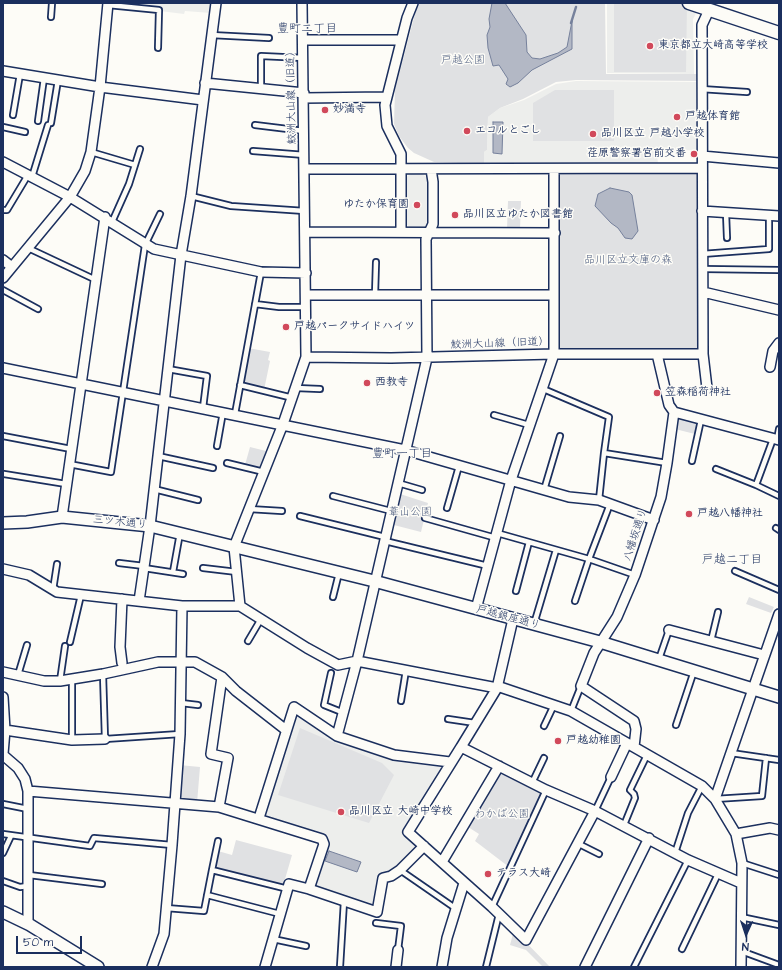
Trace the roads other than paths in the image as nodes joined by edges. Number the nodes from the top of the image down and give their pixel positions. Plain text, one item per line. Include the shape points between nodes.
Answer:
1 (52, 3) edge
2 (216, 3) edge
3 (302, 3) edge
4 (413, 3) edge
5 (689, 3) edge
6 (108, 4) edge
7 (711, 7) edge
8 (51, 17) dead end
9 (779, 33) edge
10 (211, 35) junction
11 (268, 38) dead end
12 (304, 40) junction
13 (401, 40) junction
14 (158, 48) dead end
15 (304, 58) junction
16 (3, 72) edge
17 (20, 74) junction
18 (44, 78) junction
19 (58, 80) junction
20 (205, 83) junction
21 (100, 87) junction
22 (261, 88) junction
23 (701, 89) junction
24 (747, 92) dead end
25 (304, 96) junction
26 (386, 97) junction
27 (203, 100) junction
28 (12, 115) dead end
29 (38, 121) dead end
30 (255, 125) dead end
31 (3, 127) edge
32 (304, 130) junction
33 (25, 132) dead end
34 (140, 149) dead end
35 (253, 151) dead end
36 (91, 152) junction
37 (305, 155) junction
38 (702, 156) junction
39 (3, 162) edge
40 (779, 163) edge
41 (135, 165) junction
42 (702, 168) junction
43 (305, 169) junction
44 (431, 169) junction
45 (554, 169) junction
46 (400, 170) junction
47 (30, 176) junction
48 (191, 196) junction
49 (70, 197) junction
50 (3, 210) edge
51 (305, 211) junction
52 (702, 211) junction
53 (726, 213) junction
54 (160, 214) dead end
55 (769, 215) junction
56 (779, 216) edge
57 (108, 220) junction
58 (306, 232) junction
59 (401, 232) junction
60 (429, 232) junction
61 (554, 233) junction
62 (727, 238) dead end
63 (145, 245) junction
64 (28, 248) junction
65 (702, 254) junction
66 (181, 255) junction
67 (3, 260) edge
68 (376, 262) dead end
69 (12, 267) junction
70 (703, 269) junction
71 (779, 270) edge
72 (261, 272) junction
73 (306, 273) junction
74 (3, 278) edge
75 (96, 280) junction
76 (3, 290) edge
77 (703, 292) junction
78 (306, 295) junction
79 (375, 295) junction
80 (427, 295) junction
81 (554, 295) junction
82 (255, 304) junction
83 (306, 307) junction
84 (38, 309) dead end
85 (779, 310) edge
86 (779, 343) edge
87 (554, 354) junction
88 (657, 354) junction
89 (703, 354) junction
90 (306, 357) junction
91 (427, 358) junction
92 (770, 367) dead end
93 (3, 368) edge
94 (168, 369) junction
95 (81, 384) junction
96 (240, 385) junction
97 (296, 388) junction
98 (320, 388) dead end
99 (541, 388) junction
100 (707, 388) dead end
101 (123, 393) junction
102 (293, 398) junction
103 (163, 401) junction
104 (203, 408) junction
105 (223, 412) junction
106 (674, 412) junction
107 (235, 414) junction
108 (494, 415) dead end
109 (701, 420) junction
110 (283, 424) junction
111 (529, 425) junction
112 (779, 429) edge
113 (3, 436) edge
114 (560, 436) dead end
115 (776, 440) edge
116 (216, 446) dead end
117 (71, 449) junction
118 (405, 450) junction
119 (604, 453) junction
120 (158, 456) junction
121 (692, 461) dead end
122 (227, 463) dead end
123 (667, 463) junction
124 (69, 464) junction
125 (459, 466) junction
126 (213, 468) dead end
127 (716, 469) dead end
128 (264, 472) junction
129 (4, 474) dead end
130 (511, 480) junction
131 (398, 483) junction
132 (66, 484) junction
133 (756, 485) junction
134 (154, 489) junction
135 (422, 490) dead end
136 (544, 490) junction
137 (333, 496) dead end
138 (779, 496) edge
139 (198, 500) dead end
140 (599, 500) junction
141 (610, 503) junction
142 (447, 508) dead end
143 (249, 509) junction
144 (282, 511) dead end
145 (391, 511) junction
146 (300, 516) dead end
147 (62, 517) junction
148 (424, 518) dead end
149 (654, 520) junction
150 (3, 523) edge
151 (150, 526) junction
152 (180, 533) junction
153 (496, 536) junction
154 (384, 539) junction
155 (529, 542) junction
156 (234, 547) junction
157 (556, 550) junction
158 (589, 559) junction
159 (119, 563) dead end
160 (57, 564) dead end
161 (488, 566) junction
162 (144, 567) junction
163 (204, 568) dead end
164 (3, 569) edge
165 (735, 571) dead end
166 (173, 572) junction
167 (237, 572) junction
168 (339, 573) junction
169 (183, 574) dead end
170 (635, 575) junction
171 (374, 581) junction
172 (53, 590) junction
173 (779, 590) edge
174 (516, 591) dead end
175 (82, 595) junction
176 (333, 597) dead end
177 (122, 599) junction
178 (139, 601) junction
179 (575, 601) dead end
180 (182, 606) junction
181 (240, 606) junction
182 (476, 609) junction
183 (718, 612) dead end
184 (779, 614) edge
185 (261, 619) junction
186 (513, 619) junction
187 (534, 624) junction
188 (669, 630) joint
189 (248, 641) dead end
190 (711, 641) junction
191 (70, 642) dead end
192 (600, 642) junction
193 (27, 645) dead end
194 (65, 646) dead end
195 (764, 655) junction
196 (659, 659) junction
197 (357, 661) junction
198 (182, 662) junction
199 (122, 664) dead end
200 (406, 670) junction
201 (694, 671) junction
202 (3, 672) edge
203 (331, 673) dead end
204 (103, 674) junction
205 (18, 675) junction
206 (222, 678) junction
207 (72, 680) junction
208 (60, 681) junction
209 (581, 686) junction
210 (497, 687) junction
211 (752, 689) junction
212 (3, 697) edge
213 (779, 697) edge
214 (401, 701) dead end
215 (181, 703) junction
216 (198, 705) dead end
217 (554, 705) junction
218 (571, 711) junction
219 (344, 713) junction
220 (448, 719) dead end
221 (475, 723) junction
222 (676, 725) dead end
223 (544, 726) dead end
224 (286, 730) junction
225 (4, 733) edge
226 (180, 734) junction
227 (337, 736) junction
228 (105, 739) junction
229 (72, 740) junction
230 (630, 745) junction
231 (461, 747) junction
232 (730, 753) junction
233 (3, 755) edge
234 (648, 755) junction
235 (544, 758) dead end
236 (766, 758) junction
237 (779, 760) edge
238 (450, 762) junction
239 (499, 766) junction
240 (611, 777) joint
241 (532, 783) junction
242 (702, 786) junction
243 (546, 790) junction
244 (28, 791) junction
245 (716, 799) junction
246 (175, 802) junction
247 (3, 804) edge
248 (219, 806) junction
249 (28, 809) junction
250 (595, 811) junction
251 (259, 818) junction
252 (624, 825) junction
253 (779, 830) edge
254 (3, 834) edge
255 (736, 834) junction
256 (11, 836) junction
257 (28, 837) junction
258 (648, 838) junction
259 (218, 841) dead end
260 (578, 843) junction
261 (172, 845) junction
262 (424, 846) junction
263 (3, 853) edge
264 (675, 853) junction
265 (599, 854) dead end
266 (688, 860) junction
267 (442, 862) junction
268 (742, 863) junction
269 (212, 870) junction
270 (400, 870) junction
271 (718, 874) junction
272 (779, 875) edge
273 (29, 876) junction
274 (3, 881) edge
275 (464, 883) junction
276 (102, 884) dead end
277 (741, 884) junction
278 (29, 886) junction
279 (288, 889) junction
280 (309, 889) junction
281 (207, 895) junction
282 (344, 901) junction
283 (492, 907) junction
284 (166, 908) junction
285 (455, 908) junction
286 (3, 912) edge
287 (280, 914) junction
288 (499, 914) junction
289 (741, 917) junction
290 (376, 923) dead end
291 (28, 924) junction
292 (779, 924) edge
293 (273, 940) junction
294 (306, 946) dead end
295 (682, 948) dead end
296 (398, 950) joint
297 (741, 951) junction
298 (779, 965) edge
299 (95, 966) edge
300 (152, 967) edge
301 (265, 967) edge
302 (340, 967) edge
303 (396, 967) edge
304 (442, 967) edge
305 (486, 967) edge
306 (585, 967) edge
307 (634, 967) edge
308 (741, 967) edge

1 - 8 lane
2 - 10 street
3 - 12 street, 鮫洲大山線（旧道）
4 - 13 street
5 - 7 main road
6 - 14 lane via 159,10
6 - 21 street
7 - 9 main road
7 - 23 street via 702,25
10 - 11 lane
10 - 20 street
12 - 13 street
12 - 15 street, 鮫洲大山線（旧道）
13 - 26 street
15 - 22 lane via 261,56
15 - 25 street, 鮫洲大山線（旧道）
16 - 17 street
17 - 18 street
17 - 28 lane
18 - 19 street
18 - 29 lane
19 - 21 street
19 - 47 lane via 49,124
20 - 22 street
20 - 27 street
21 - 27 street
21 - 36 street
22 - 25 street
23 - 24 lane
23 - 38 street
25 - 26 street
25 - 32 street, 鮫洲大山線（旧道）
26 - 46 street via 386,121 400,151
27 - 48 street
30 - 32 lane
31 - 33 lane
32 - 37 street, 鮫洲大山線（旧道）
34 - 41 lane
35 - 37 lane
36 - 41 lane
36 - 49 street via 85,171
37 - 43 street, 鮫洲大山線（旧道）
38 - 40 street
38 - 42 street
39 - 47 street
41 - 57 lane
42 - 45 street
42 - 52 street
43 - 46 street
43 - 51 street, 鮫洲大山線（旧道）
44 - 45 street
44 - 46 street
44 - 60 street via 434,182 433,224
45 - 61 street
46 - 59 street
47 - 49 street
47 - 50 lane via 7,210
48 - 51 lane via 231,206
48 - 66 street
49 - 57 street
49 - 64 street
51 - 58 street, 鮫洲大山線（旧道）
52 - 53 street
52 - 65 street
53 - 55 street
53 - 62 lane
54 - 63 lane
55 - 56 street
55 - 65 lane via 769,248
57 - 63 street
57 - 75 street
58 - 59 street
58 - 73 street, 鮫洲大山線（旧道）
59 - 60 street
60 - 61 street
60 - 80 street via 426,239
61 - 81 street
63 - 66 street
63 - 101 lane
64 - 69 street
64 - 75 lane
65 - 70 street
66 - 72 street
66 - 94 street
67 - 69 street
68 - 79 lane
69 - 74 street
70 - 71 lane
70 - 77 street
72 - 73 street
72 - 82 lane
73 - 78 street, 鮫洲大山線（旧道）
75 - 95 street
76 - 84 lane
77 - 85 street
77 - 89 street
78 - 79 street
78 - 83 street, 鮫洲大山線（旧道）
79 - 80 street
80 - 81 street
80 - 91 street
81 - 87 street
82 - 83 lane
82 - 96 lane
83 - 90 street, 鮫洲大山線（旧道）
86 - 92 street via 773,351
87 - 88 street, 鮫洲大山線（旧道）
87 - 91 street, 鮫洲大山線（旧道）
87 - 99 street
88 - 89 street, 鮫洲大山線（旧道）
88 - 106 street via 669,405
89 - 100 street
90 - 91 street, 鮫洲大山線（旧道）
90 - 97 street
91 - 118 street
93 - 95 street
94 - 103 street
94 - 104 lane via 207,376
95 - 101 street
95 - 117 street
96 - 102 lane
96 - 107 lane
97 - 98 lane
97 - 102 street
99 - 111 street
99 - 119 lane via 609,417
101 - 103 street
101 - 124 lane via 111,472
102 - 110 street
103 - 104 street
103 - 120 street
104 - 105 street
105 - 107 street
105 - 116 lane
106 - 109 street
106 - 123 street, 八幡坂通り
107 - 110 street
108 - 111 lane
109 - 115 street
109 - 121 lane
110 - 118 street
110 - 128 street
111 - 130 street
112 - 115 lane
113 - 117 lane
114 - 136 lane
115 - 133 lane
117 - 124 street
118 - 125 street
118 - 131 street
119 - 123 lane
119 - 140 lane
120 - 126 lane
120 - 134 street
122 - 128 lane
123 - 149 street, 八幡坂通り
124 - 132 street
125 - 130 street
125 - 142 lane
127 - 133 lane
128 - 143 street
129 - 132 lane
130 - 136 street
130 - 153 street
131 - 135 lane
131 - 145 street
132 - 147 street
133 - 138 lane
134 - 139 lane
134 - 151 street
136 - 140 street via 569,497
137 - 145 lane
140 - 141 street
141 - 149 street
141 - 158 lane
143 - 144 lane
143 - 156 street
145 - 154 street
146 - 154 lane
147 - 150 street, 三ツ木通り
147 - 151 street, 三ツ木通り
148 - 153 lane
149 - 170 street, 八幡坂通り
151 - 152 street, 三ツ木通り
151 - 162 street
152 - 156 street, 三ツ木通り
152 - 166 lane
153 - 155 lane
153 - 161 street
154 - 161 lane
154 - 171 street
155 - 157 lane
155 - 174 lane
156 - 167 street
156 - 168 street, 戸越銀座通り
157 - 158 lane
157 - 187 lane
158 - 170 lane
158 - 179 lane
159 - 162 lane
160 - 172 lane
161 - 182 street
162 - 166 lane
162 - 178 street
163 - 167 lane
164 - 172 street via 29,575
165 - 173 lane
166 - 169 lane
167 - 181 street
168 - 171 street, 戸越銀座通り
168 - 176 lane
170 - 192 street, 八幡坂通り via 617,617
171 - 182 street, 戸越銀座通り
171 - 197 street
172 - 175 street
175 - 177 street
175 - 191 lane
177 - 178 street
177 - 199 street
178 - 180 street
180 - 181 street
180 - 198 street
181 - 185 street
182 - 186 street, 戸越銀座通り
183 - 190 lane
184 - 195 street
185 - 189 lane
185 - 197 street via 338,665
186 - 187 street, 戸越銀座通り
186 - 210 street
187 - 192 street, 戸越銀座通り
188 - 190 street
188 - 196 lane
190 - 195 street
192 - 196 street, 戸越銀座通り
192 - 209 street, 八幡坂通り
193 - 205 lane
194 - 208 lane
195 - 211 street
196 - 201 street, 戸越銀座通り
197 - 200 street
197 - 219 street
198 - 204 street via 152,663
198 - 206 street via 196,662
198 - 215 street
200 - 210 street
200 - 214 lane
201 - 211 street, 戸越銀座通り
201 - 222 lane
202 - 205 street
203 - 219 lane via 324,705
204 - 207 street
204 - 228 lane
205 - 208 street via 44,681
206 - 224 street
206 - 248 street via 211,754 228,758
207 - 208 street
207 - 229 lane
209 - 218 lane, 八幡坂通り
209 - 230 street via 634,721 636,729
210 - 217 street
210 - 221 street
211 - 213 street, 戸越銀座通り
211 - 232 street
212 - 225 street
215 - 216 lane
215 - 226 street
217 - 218 street
217 - 223 lane
218 - 230 street
219 - 227 street
220 - 221 lane
221 - 231 street
224 - 227 street via 294,707
224 - 251 street
225 - 229 street
225 - 233 street
226 - 228 lane
226 - 246 street
227 - 238 street via 394,755
228 - 229 street
230 - 234 street
230 - 240 street
231 - 238 street
231 - 239 street
232 - 236 lane
232 - 245 street
233 - 244 street via 18,768
234 - 242 street
234 - 252 lane via 630,790 635,798
235 - 241 lane
236 - 237 lane
236 - 245 lane via 762,796
238 - 262 street via 408,832
239 - 241 street
239 - 267 street
240 - 250 lane
241 - 243 street
242 - 245 street
242 - 264 lane via 688,813
243 - 250 street
243 - 283 lane
244 - 246 street
244 - 249 street
245 - 255 street
246 - 248 street
246 - 261 street
247 - 249 lane
248 - 251 street
249 - 257 street
250 - 252 street
250 - 260 street
251 - 280 street via 322,839 324,844
252 - 258 street
253 - 255 street via 770,828
254 - 256 lane
255 - 268 street
256 - 257 lane
256 - 263 lane
257 - 261 lane via 90,846 94,838
257 - 273 street
258 - 264 street
258 - 306 street
259 - 269 lane
260 - 265 lane
260 - 288 street via 526,940
261 - 284 street
262 - 267 street
262 - 270 street
264 - 266 street
266 - 271 street
266 - 307 lane
267 - 275 street
268 - 272 lane
268 - 277 street
269 - 279 lane
269 - 281 lane
270 - 282 street via 383,878 377,912
270 - 285 lane
271 - 277 street
271 - 295 lane
273 - 276 lane
273 - 278 street
274 - 278 lane via 20,887
275 - 283 street
275 - 285 street
277 - 289 street
278 - 291 street
279 - 280 street via 290,884
279 - 287 street
280 - 282 street
281 - 284 lane via 204,911
281 - 287 lane
282 - 302 lane
283 - 288 street
284 - 300 street via 164,934
285 - 304 street
286 - 291 street
287 - 293 street
288 - 305 lane
289 - 292 lane
289 - 297 street
290 - 296 lane via 401,926
291 - 299 street
293 - 294 lane
293 - 301 street
296 - 303 street
297 - 298 lane
297 - 308 street

